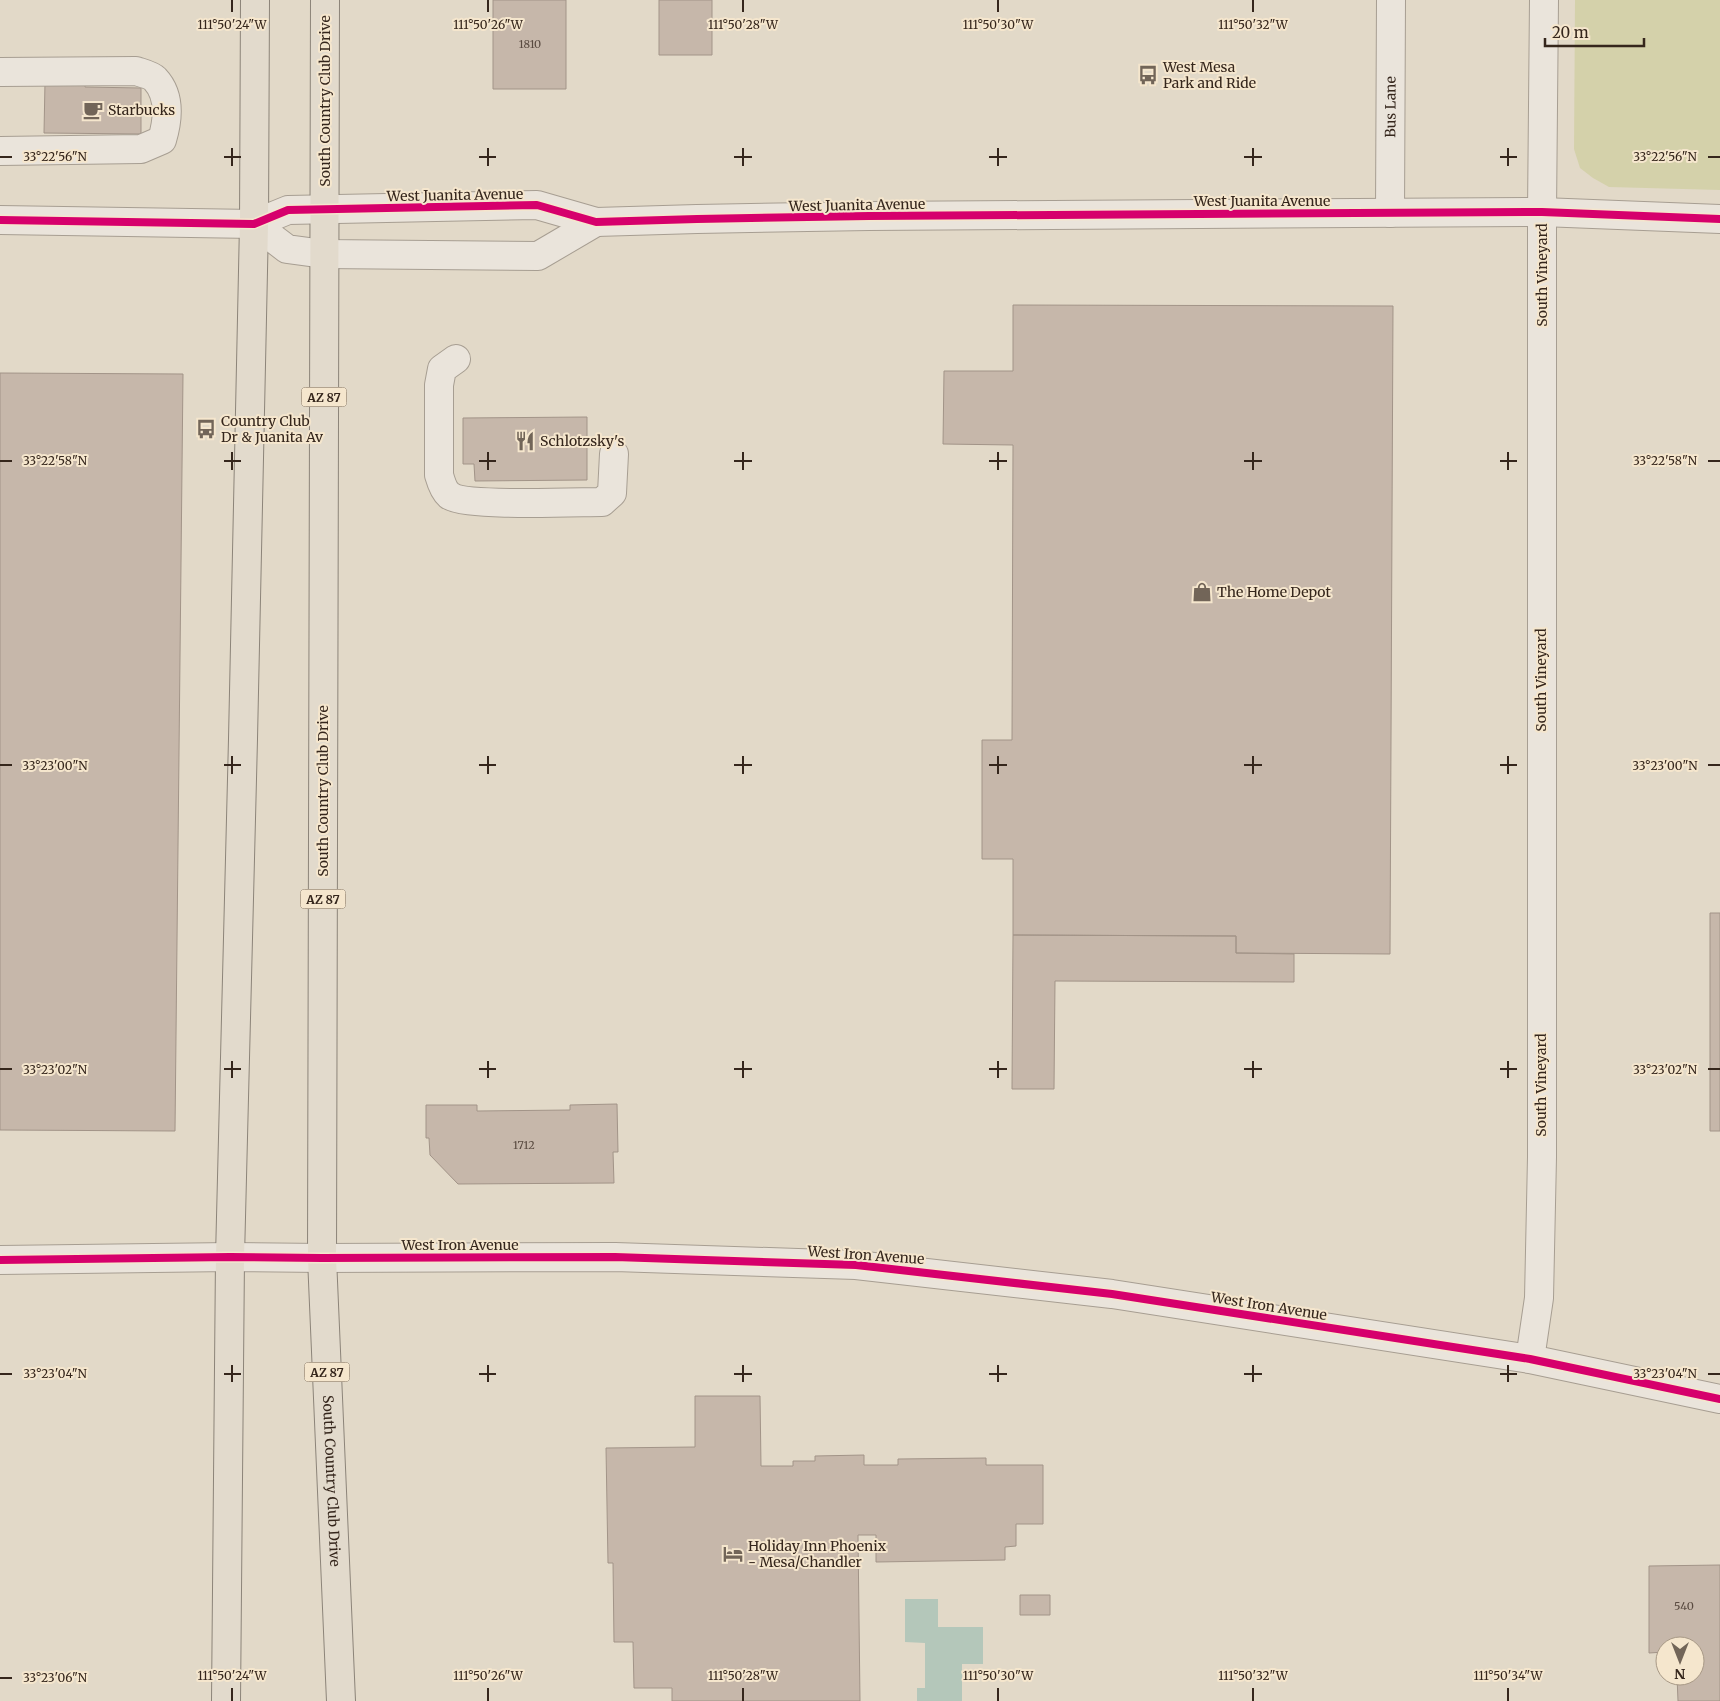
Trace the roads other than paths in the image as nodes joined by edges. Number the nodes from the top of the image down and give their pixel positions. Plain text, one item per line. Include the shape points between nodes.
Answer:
1 (255, 0) edge
2 (325, 0) edge
3 (1391, 0) edge
4 (1544, 0) edge
5 (0, 72) edge
6 (0, 151) edge
7 (324, 210) junction
8 (1542, 212) junction
9 (1390, 213) junction
10 (1720, 219) edge
11 (0, 220) edge
12 (596, 222) junction
13 (254, 224) junction
14 (324, 254) junction
15 (456, 359) dead end
16 (614, 454) dead end
17 (230, 1257) junction
18 (322, 1258) junction
19 (0, 1260) edge
20 (1530, 1359) junction
21 (1720, 1399) edge
22 (226, 1701) edge
23 (340, 1701) edge

1 - 13 main road
2 - 7 main road, South Country Club Drive / AZ 87
3 - 9 street, Bus Lane
4 - 8 street, South Vineyard
5 - 6 street via 136,71 154,78 167,104 162,140 141,148
7 - 12 street, West Juanita Avenue via 537,206
7 - 13 street, West Juanita Avenue via 288,210
7 - 14 main road, South Country Club Drive / AZ 87
8 - 9 street, West Juanita Avenue
8 - 10 street, West Juanita Avenue
8 - 20 street, South Vineyard via 1542,1156 1539,1298
9 - 12 street, West Juanita Avenue via 869,216
11 - 13 street, West Juanita Avenue
12 - 14 street, West Juanita Avenue via 538,256
13 - 14 street, West Juanita Avenue via 287,249
13 - 17 main road
14 - 18 main road, South Country Club Drive / AZ 87
15 - 16 street via 442,369 439,384 439,475 451,497 474,502 602,502 612,493
17 - 18 street, West Iron Avenue
17 - 19 street, West Iron Avenue
17 - 22 main road
18 - 20 street, West Iron Avenue via 615,1257 856,1265 1112,1294
18 - 23 main road, South Country Club Drive / AZ 87
20 - 21 street, West Iron Avenue

